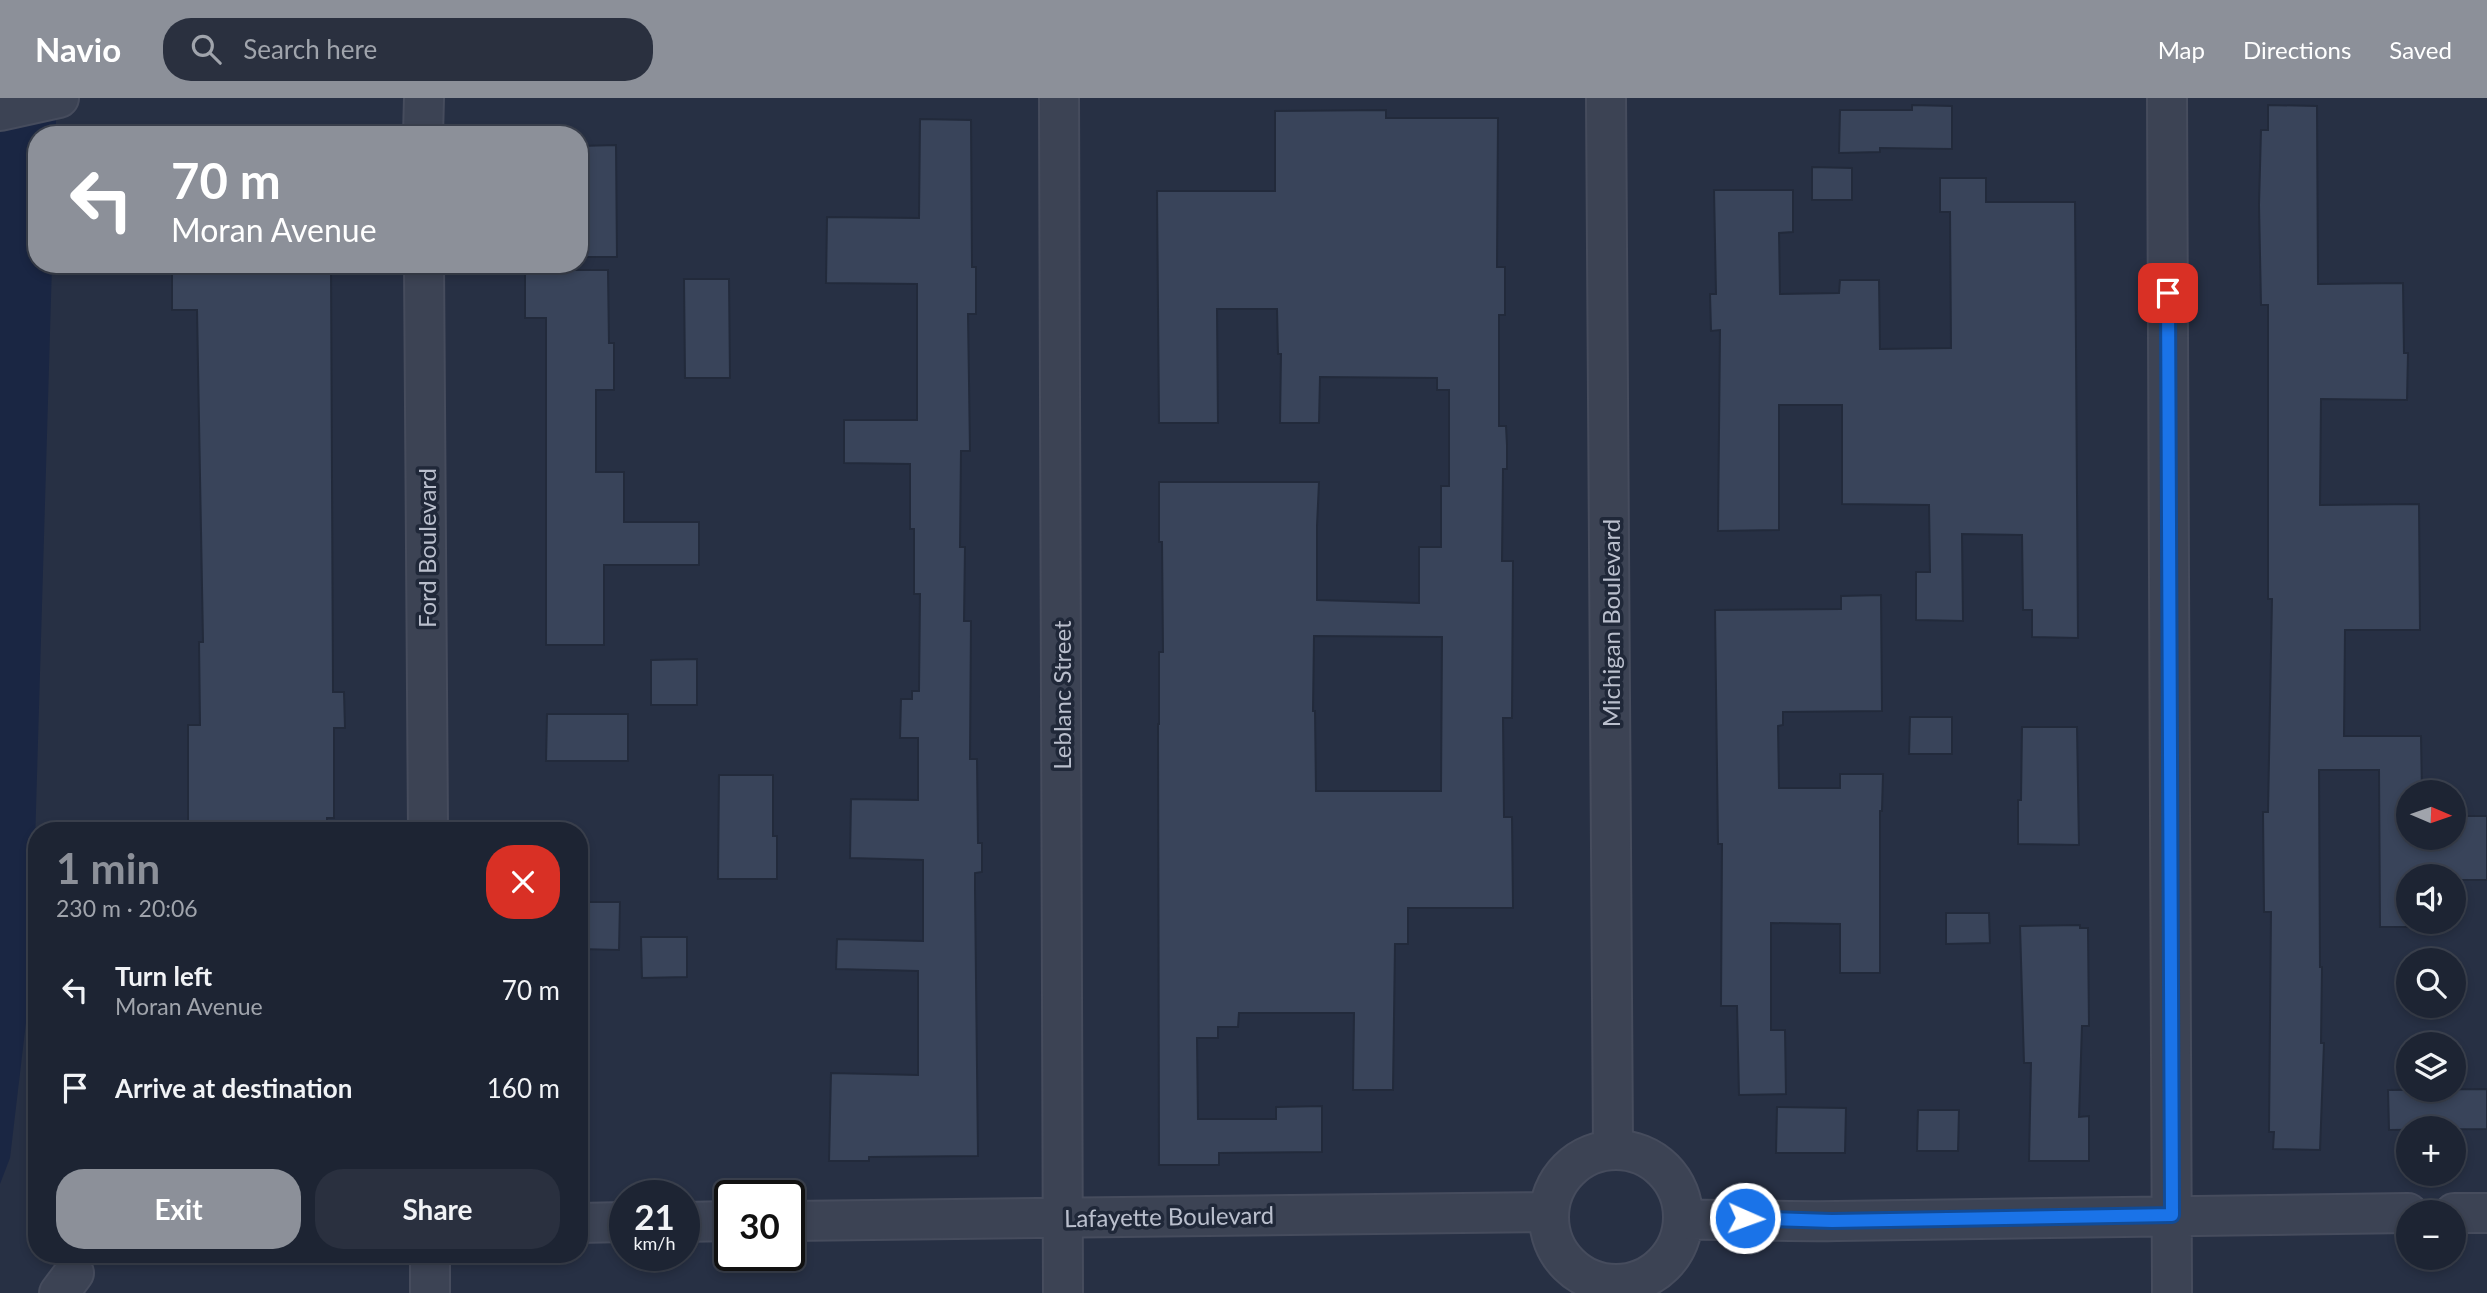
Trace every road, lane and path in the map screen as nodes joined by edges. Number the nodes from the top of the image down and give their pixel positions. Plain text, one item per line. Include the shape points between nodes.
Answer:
1 (59, 98) edge
2 (424, 98) edge
3 (1059, 98) edge
4 (1606, 98) edge
5 (2167, 98) edge
6 (0, 111) edge
7 (423, 126) edge
8 (424, 273) edge
9 (428, 822) edge
10 (1613, 1148) junction
11 (1549, 1212) junction
12 (2396, 1213) edge
13 (2466, 1213) edge
14 (2487, 1213) edge
15 (2172, 1215) junction
16 (1063, 1217) junction
17 (1683, 1220) junction
18 (805, 1221) edge
19 (588, 1223) edge
20 (609, 1223) edge
21 (430, 1263) edge
22 (1605, 1289) edge
23 (430, 1293) edge
24 (1063, 1293) edge
25 (2172, 1293) edge

1 - 6 street
2 - 7 street
3 - 16 street, Leblanc Street
4 - 10 street, Michigan Boulevard
5 - 15 street
8 - 9 street, Ford Boulevard
10 - 11 street via 1576,1162 1558,1181
10 - 17 street via 1653,1160 1673,1180
11 - 16 street, Lafayette Boulevard
11 - 22 street via 1550,1233 1561,1257
12 - 15 street
13 - 14 street
15 - 17 street
15 - 25 street
16 - 18 street, Lafayette Boulevard
16 - 24 street, Leblanc Street
17 - 22 street via 1672,1255 1654,1273
19 - 20 street
21 - 23 street

